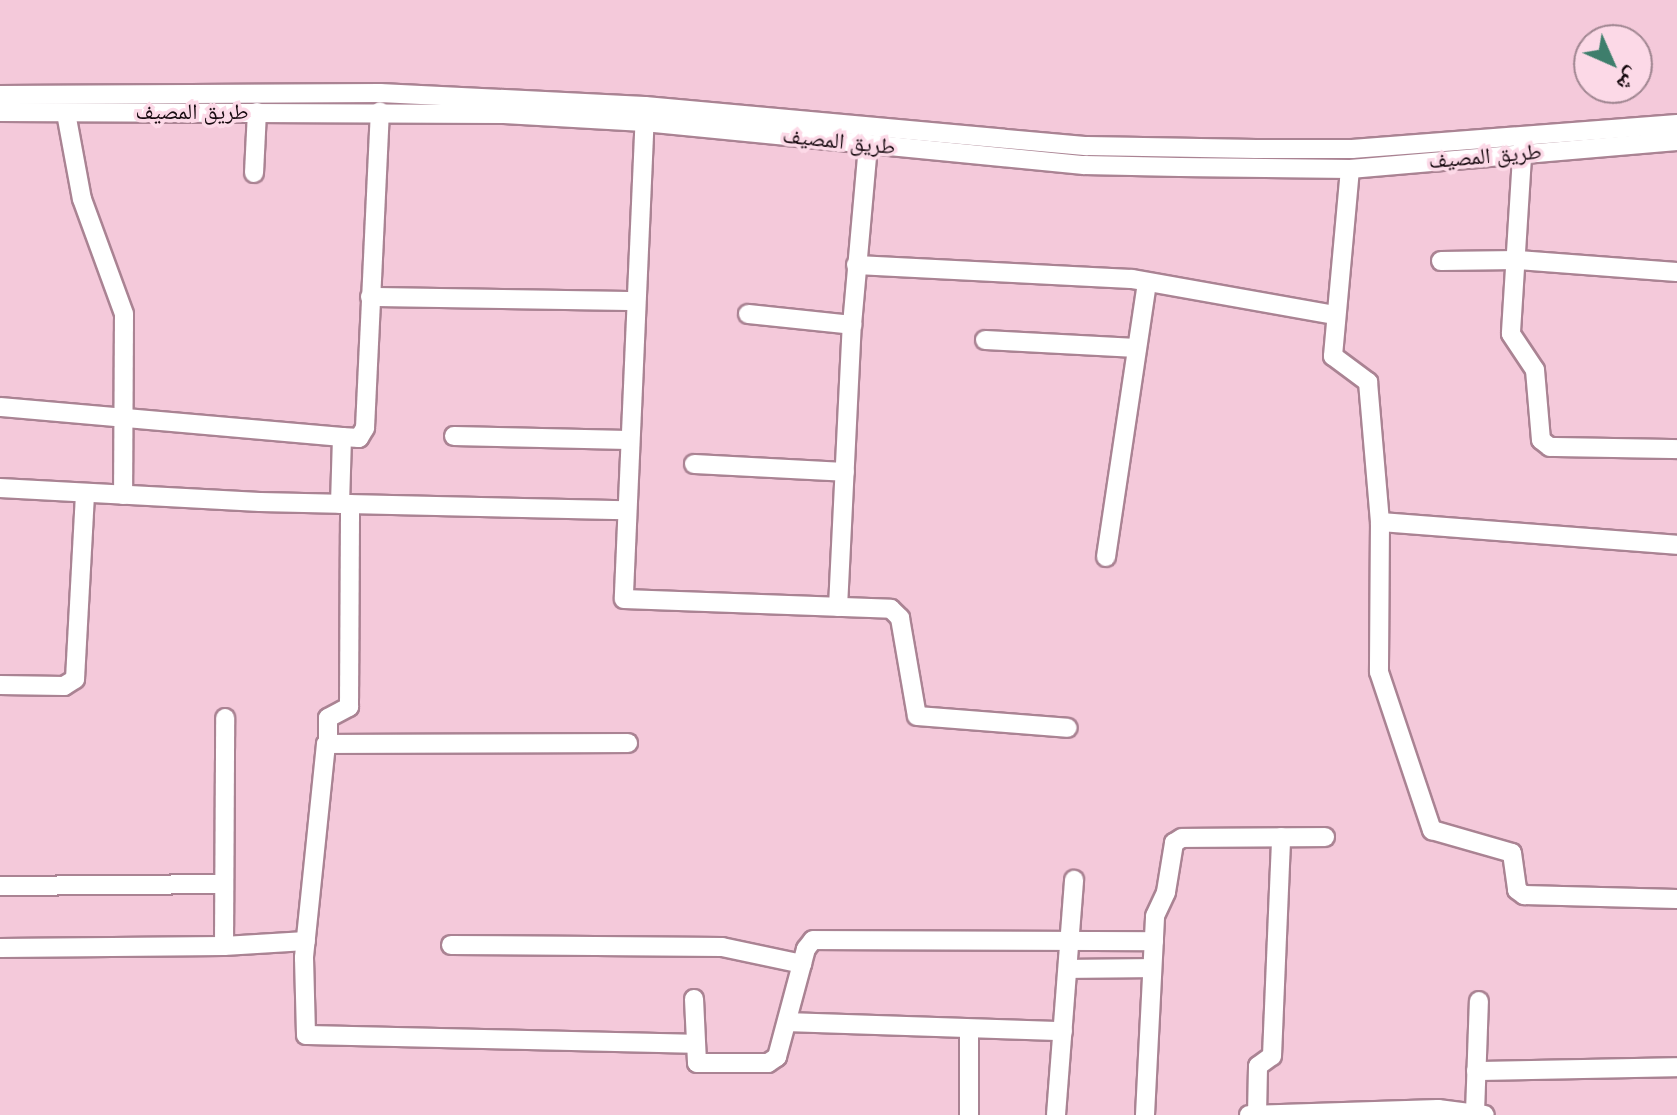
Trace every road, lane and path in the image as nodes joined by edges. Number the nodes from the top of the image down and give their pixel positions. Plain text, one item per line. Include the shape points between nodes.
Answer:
1 (0, 95) edge
2 (380, 111) junction
3 (0, 112) edge
4 (257, 112) junction
5 (66, 113) junction
6 (644, 114) junction
7 (1677, 124) edge
8 (1677, 141) edge
9 (868, 144) junction
10 (1523, 144) junction
11 (1350, 169) junction
12 (254, 173) dead end
13 (1518, 260) junction
14 (1441, 261) dead end
15 (856, 265) junction
16 (1677, 272) edge
17 (1147, 283) junction
18 (370, 297) junction
19 (635, 301) junction
20 (748, 314) dead end
21 (1335, 315) junction
22 (852, 325) junction
23 (985, 340) dead end
24 (1137, 348) junction
25 (0, 407) edge
26 (124, 418) junction
27 (454, 436) dead end
28 (342, 437) junction
29 (628, 440) junction
30 (1677, 449) edge
31 (694, 464) dead end
32 (845, 472) junction
33 (0, 488) edge
34 (85, 493) junction
35 (123, 495) junction
36 (345, 504) junction
37 (625, 510) junction
38 (1380, 522) junction
39 (1677, 545) edge
40 (1106, 557) dead end
41 (838, 607) junction
42 (0, 685) edge
43 (225, 718) dead end
44 (1068, 728) dead end
45 (328, 742) junction
46 (628, 743) dead end
47 (1281, 837) junction
48 (1325, 837) dead end
49 (1074, 880) dead end
50 (224, 884) junction
51 (0, 886) edge
52 (1677, 899) edge
53 (306, 941) junction
54 (1071, 941) junction
55 (1154, 941) junction
56 (451, 945) dead end
57 (224, 946) junction
58 (0, 948) edge
59 (802, 964) junction
60 (1152, 968) junction
61 (1069, 969) junction
62 (694, 999) dead end
63 (1479, 1001) dead end
64 (787, 1022) junction
65 (969, 1031) junction
66 (1063, 1031) junction
67 (694, 1044) junction
68 (1677, 1067) edge
69 (1476, 1071) junction
70 (1414, 1112) edge
71 (1480, 1114) edge
72 (969, 1115) edge
73 (1056, 1115) edge
74 (1145, 1115) edge
75 (1259, 1115) edge

1 - 6 street, طريق المصيف via 380,93
2 - 4 street, طريق المصيف
2 - 6 street, طريق المصيف
2 - 18 street
3 - 5 street, طريق المصيف
4 - 5 street, طريق المصيف
4 - 12 street
5 - 26 street via 79,187 124,314
6 - 9 street, طريق المصيف
6 - 10 street, طريق المصيف via 1087,146 1352,149
6 - 19 street
7 - 10 street, طريق المصيف
8 - 10 street, طريق المصيف
9 - 11 street, طريق المصيف via 1084,165
9 - 15 street
10 - 11 street, طريق المصيف
10 - 13 street
11 - 21 street
13 - 14 street
13 - 16 street
13 - 30 street via 1511,334 1535,370 1544,445
15 - 17 street
15 - 22 street
17 - 21 street
17 - 24 street
18 - 19 street
18 - 28 street via 365,428 359,438
19 - 29 street
20 - 22 street
21 - 38 street via 1335,362 1368,382
22 - 32 street
23 - 24 street
24 - 40 street
25 - 26 street
26 - 28 street
26 - 35 street
27 - 29 street
28 - 36 street
29 - 37 street
31 - 32 street
32 - 41 street
33 - 34 street
34 - 35 street
34 - 42 street via 75,679 64,686
35 - 36 street
36 - 37 street
36 - 45 street via 349,707 328,718
37 - 41 street via 621,591 627,601
38 - 39 street
38 - 52 street via 1379,672 1432,830 1512,853 1517,890 1524,895
41 - 44 street via 898,614 917,716
43 - 50 street
45 - 46 street
45 - 53 street
47 - 48 street
47 - 55 street via 1176,839 1166,892 1157,907
47 - 75 street via 1272,1056 1258,1066
49 - 54 street
50 - 51 street
50 - 57 street
53 - 57 street
53 - 67 street via 305,1032 310,1039
54 - 55 street
54 - 59 street via 813,940
54 - 61 street
55 - 60 street
56 - 59 street via 722,947
57 - 58 street
59 - 64 street
60 - 61 street
60 - 74 street
61 - 66 street
62 - 67 street
63 - 69 street
64 - 65 street
64 - 67 street via 772,1062 700,1065
65 - 66 street
65 - 72 street
66 - 73 street
68 - 69 street
69 - 71 street
70 - 71 street
70 - 75 street

